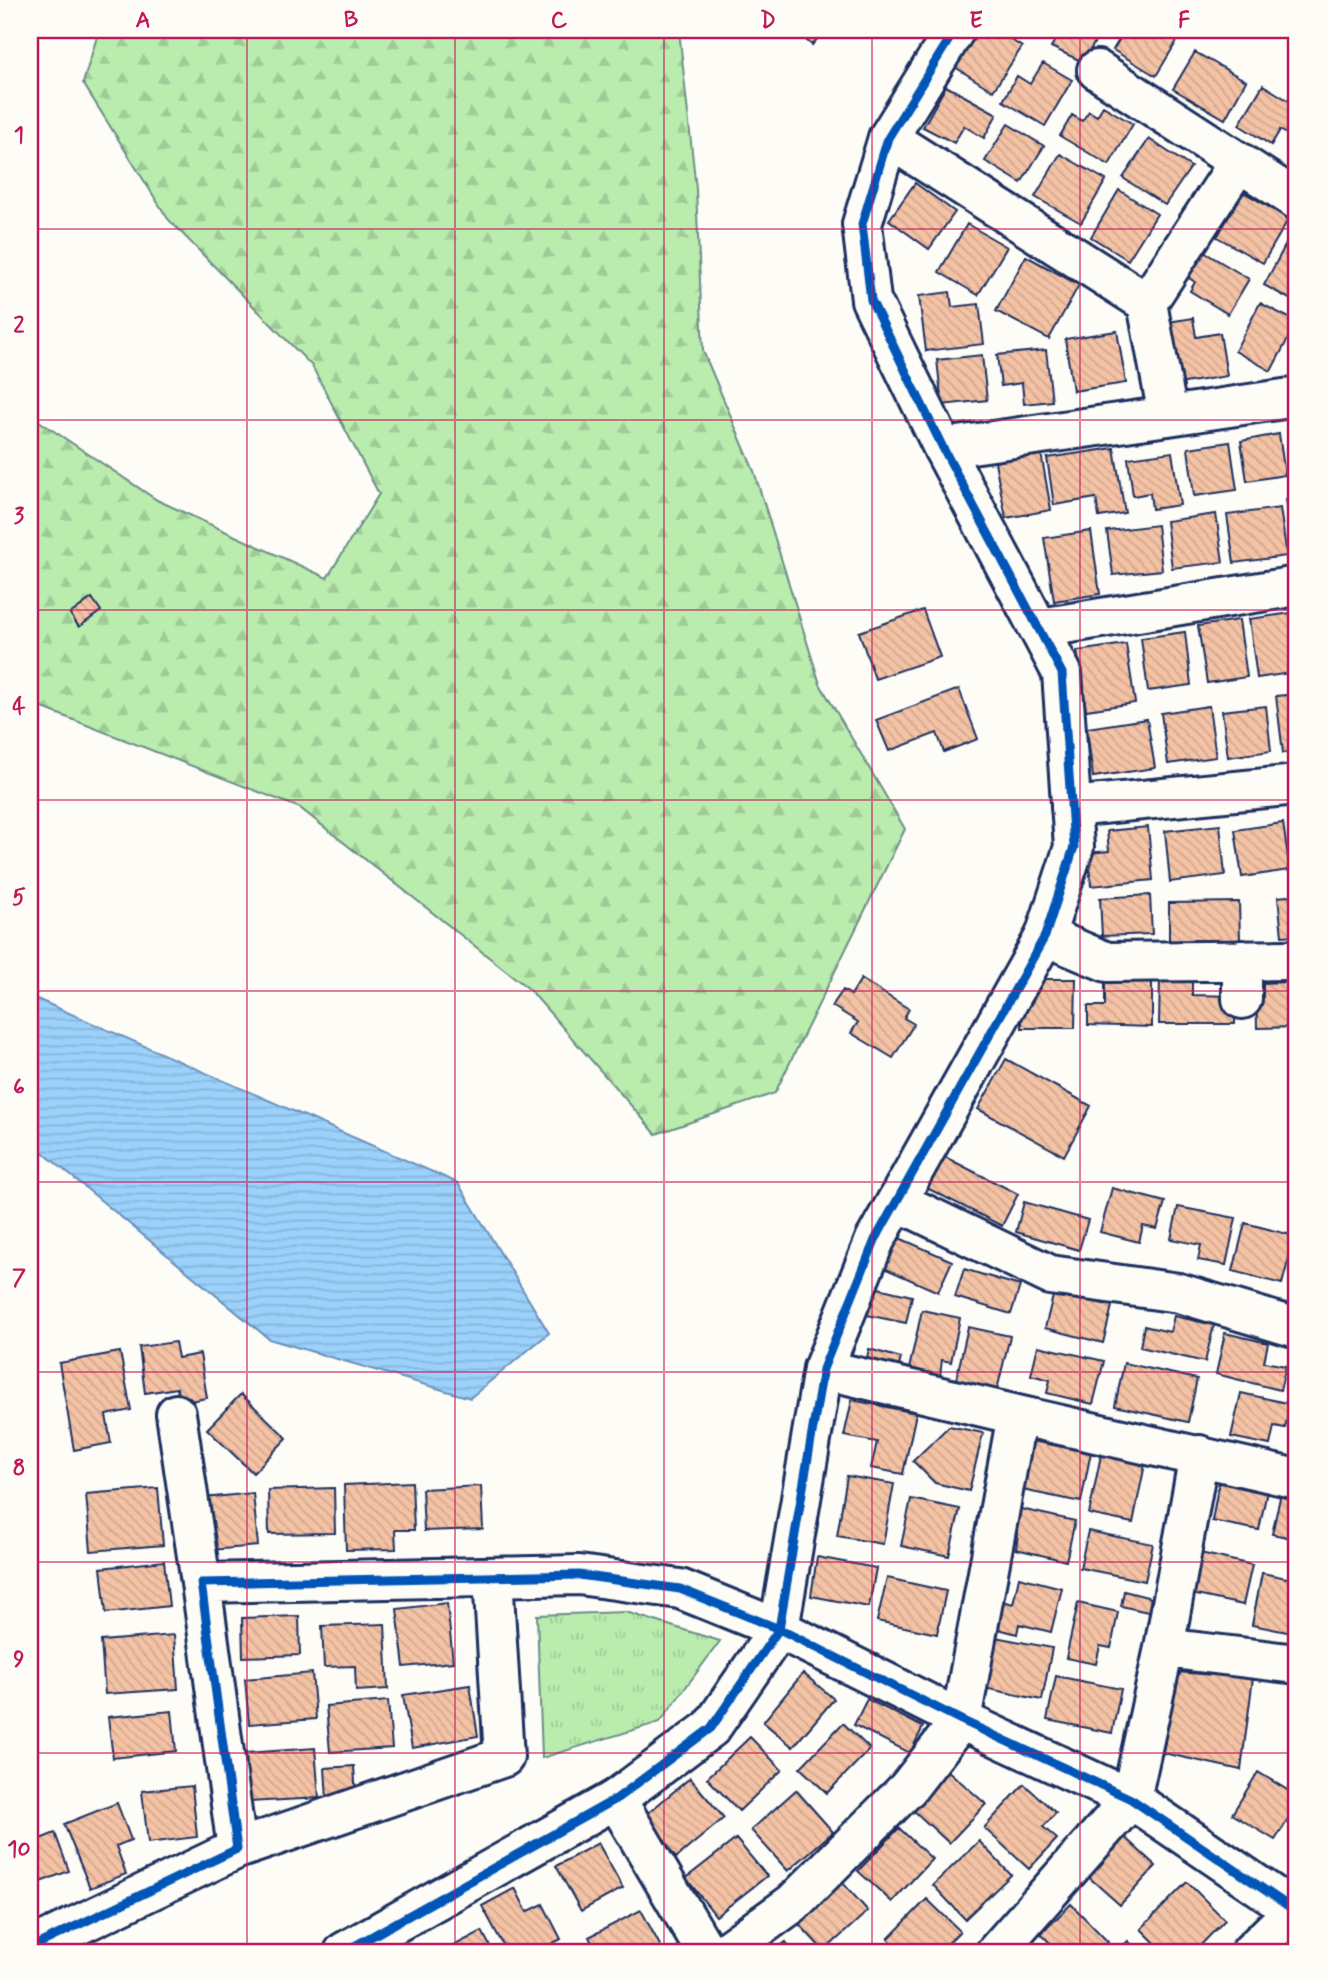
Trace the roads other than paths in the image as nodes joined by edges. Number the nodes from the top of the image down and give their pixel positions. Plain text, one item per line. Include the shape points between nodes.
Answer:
1 (955, 30) edge
2 (1097, 70) dead end
3 (888, 138) junction
4 (1239, 162) junction
5 (1297, 200) edge
6 (1147, 303) junction
7 (1297, 397) edge
8 (1168, 416) junction
9 (943, 448) junction
10 (1297, 586) edge
11 (1040, 628) junction
12 (1297, 785) edge
13 (1071, 807) junction
14 (1045, 936) junction
15 (1242, 960) junction
16 (1293, 960) dead end
17 (1242, 999) dead end
18 (897, 1201) junction
19 (1297, 1328) edge
20 (823, 1369) junction
21 (176, 1414) dead end
22 (1017, 1415) junction
23 (1199, 1455) junction
24 (1297, 1479) edge
25 (493, 1577) junction
26 (201, 1583) junction
27 (779, 1629) junction
28 (1164, 1648) junction
29 (1297, 1664) edge
30 (961, 1720) junction
31 (616, 1799) junction
32 (1131, 1799) junction
33 (237, 1849) junction
34 (1297, 1910) edge
35 (30, 1948) edge
36 (344, 1952) edge
37 (706, 1952) edge
38 (725, 1952) edge
39 (996, 1952) edge
40 (1251, 1952) edge

1 - 3 street
2 - 4 street
3 - 6 street
3 - 9 street via 862,224 872,300
4 - 5 street
4 - 6 street
6 - 8 street
7 - 8 street
8 - 9 street
9 - 11 street
10 - 11 street
11 - 13 street via 1062,673
12 - 13 street
13 - 14 street via 1074,847
14 - 15 street via 1107,962
14 - 18 street
15 - 16 street
15 - 17 street
18 - 19 street via 1050,1275 1179,1293
18 - 20 street via 875,1240
20 - 22 street
20 - 27 street
21 - 26 street
22 - 23 street
22 - 30 street
23 - 24 street
23 - 28 street
25 - 26 street
25 - 27 street via 579,1575 680,1589
25 - 33 street via 504,1757
26 - 33 street
27 - 30 street
27 - 31 street via 711,1728
28 - 29 street
28 - 32 street
30 - 32 street
30 - 38 street via 908,1788 793,1903
31 - 36 street
31 - 37 street
32 - 34 street
32 - 39 street
33 - 35 street
34 - 40 street

